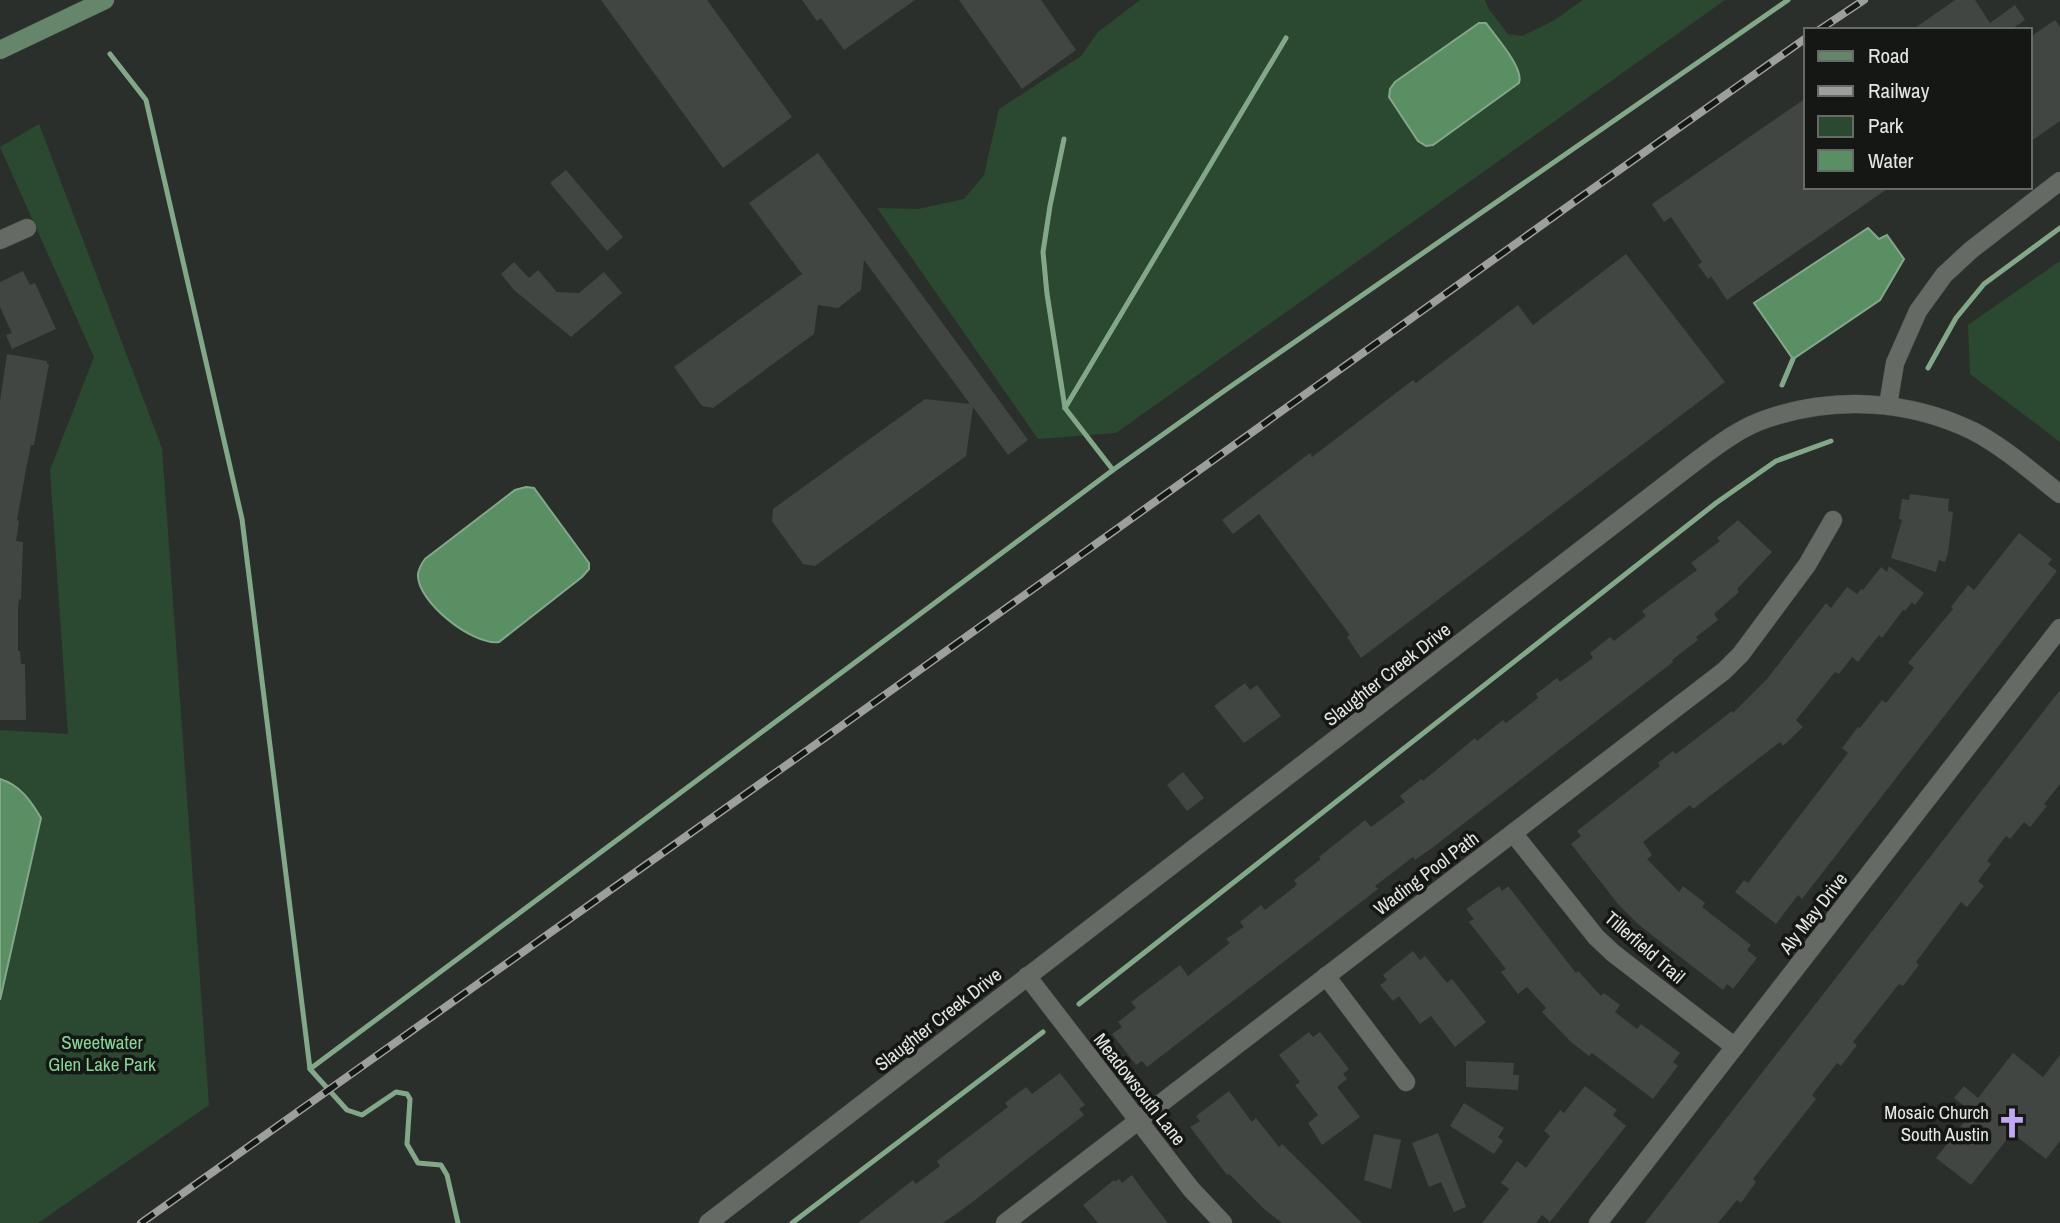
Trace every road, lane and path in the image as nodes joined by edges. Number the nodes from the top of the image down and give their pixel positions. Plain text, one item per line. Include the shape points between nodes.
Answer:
1 (105, 0) edge
2 (0, 50) edge
3 (2060, 181) edge
4 (27, 228) dead end
5 (0, 240) edge
6 (1888, 405) junction
7 (2060, 494) edge
8 (1833, 520) dead end
9 (2060, 628) edge
10 (1513, 833) junction
11 (1027, 976) junction
12 (1326, 976) junction
13 (1735, 1047) junction
14 (1406, 1082) dead end
15 (1138, 1121) junction
16 (708, 1223) edge
17 (1005, 1223) edge
18 (1223, 1223) edge
19 (1598, 1223) edge

1 - 2 main road
3 - 6 street via 1944,275 1917,311 1895,363
4 - 5 street
6 - 7 street, Slaughter Creek Drive via 1974,432
6 - 11 street, Slaughter Creek Drive via 1800,410 1768,418 1725,439
8 - 10 street, Wading Pool Path via 1807,565 1724,671
9 - 13 street, Aly May Drive
10 - 12 street, Wading Pool Path
10 - 13 street, Tillerfield Trail via 1596,937
11 - 15 street, Meadowsouth Lane
11 - 16 street, Slaughter Creek Drive
12 - 14 street
12 - 15 street, Wading Pool Path
13 - 19 street, Aly May Drive
15 - 17 street, Wading Pool Path
15 - 18 street, Meadowsouth Lane

